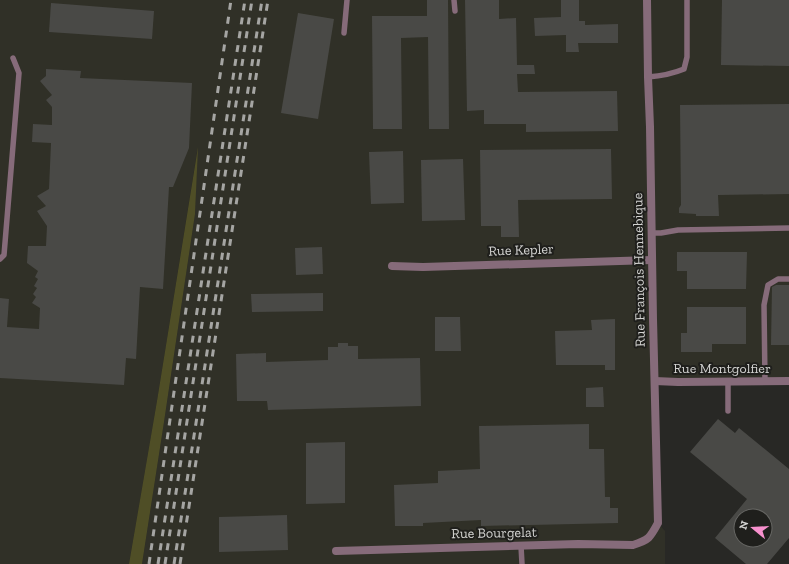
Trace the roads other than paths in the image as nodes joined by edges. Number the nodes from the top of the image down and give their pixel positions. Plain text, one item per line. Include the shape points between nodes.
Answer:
1 (347, 0) edge
2 (454, 0) edge
3 (646, 0) edge
4 (687, 0) edge
5 (455, 11) dead end
6 (344, 33) dead end
7 (14, 58) dead end
8 (648, 77) junction
9 (789, 228) edge
10 (652, 233) junction
11 (0, 259) edge
12 (652, 260) junction
13 (392, 266) dead end
14 (789, 278) edge
15 (655, 381) junction
16 (789, 381) edge
17 (728, 382) junction
18 (765, 382) junction
19 (728, 411) dead end
20 (650, 537) joint
21 (521, 546) junction
22 (336, 551) dead end
23 (522, 564) edge

1 - 6 lane
2 - 5 lane
3 - 8 street, Rue François Hennebique
4 - 8 lane via 687,57 684,69 663,76
7 - 11 lane via 19,73 4,255
8 - 10 street, Rue François Hennebique
9 - 10 lane via 678,230
10 - 12 street, Rue François Hennebique
12 - 13 street, Rue Kepler
12 - 15 street, Rue François Hennebique
14 - 18 lane via 778,278 768,285 764,305
15 - 17 street, Rue Montgolfier
15 - 20 street, Rue François Hennebique via 658,524
16 - 18 street, Rue Montgolfier
17 - 18 street, Rue Montgolfier
17 - 19 lane
20 - 21 street, Rue Bourgelat via 633,545
21 - 22 street, Rue Bourgelat
21 - 23 lane

